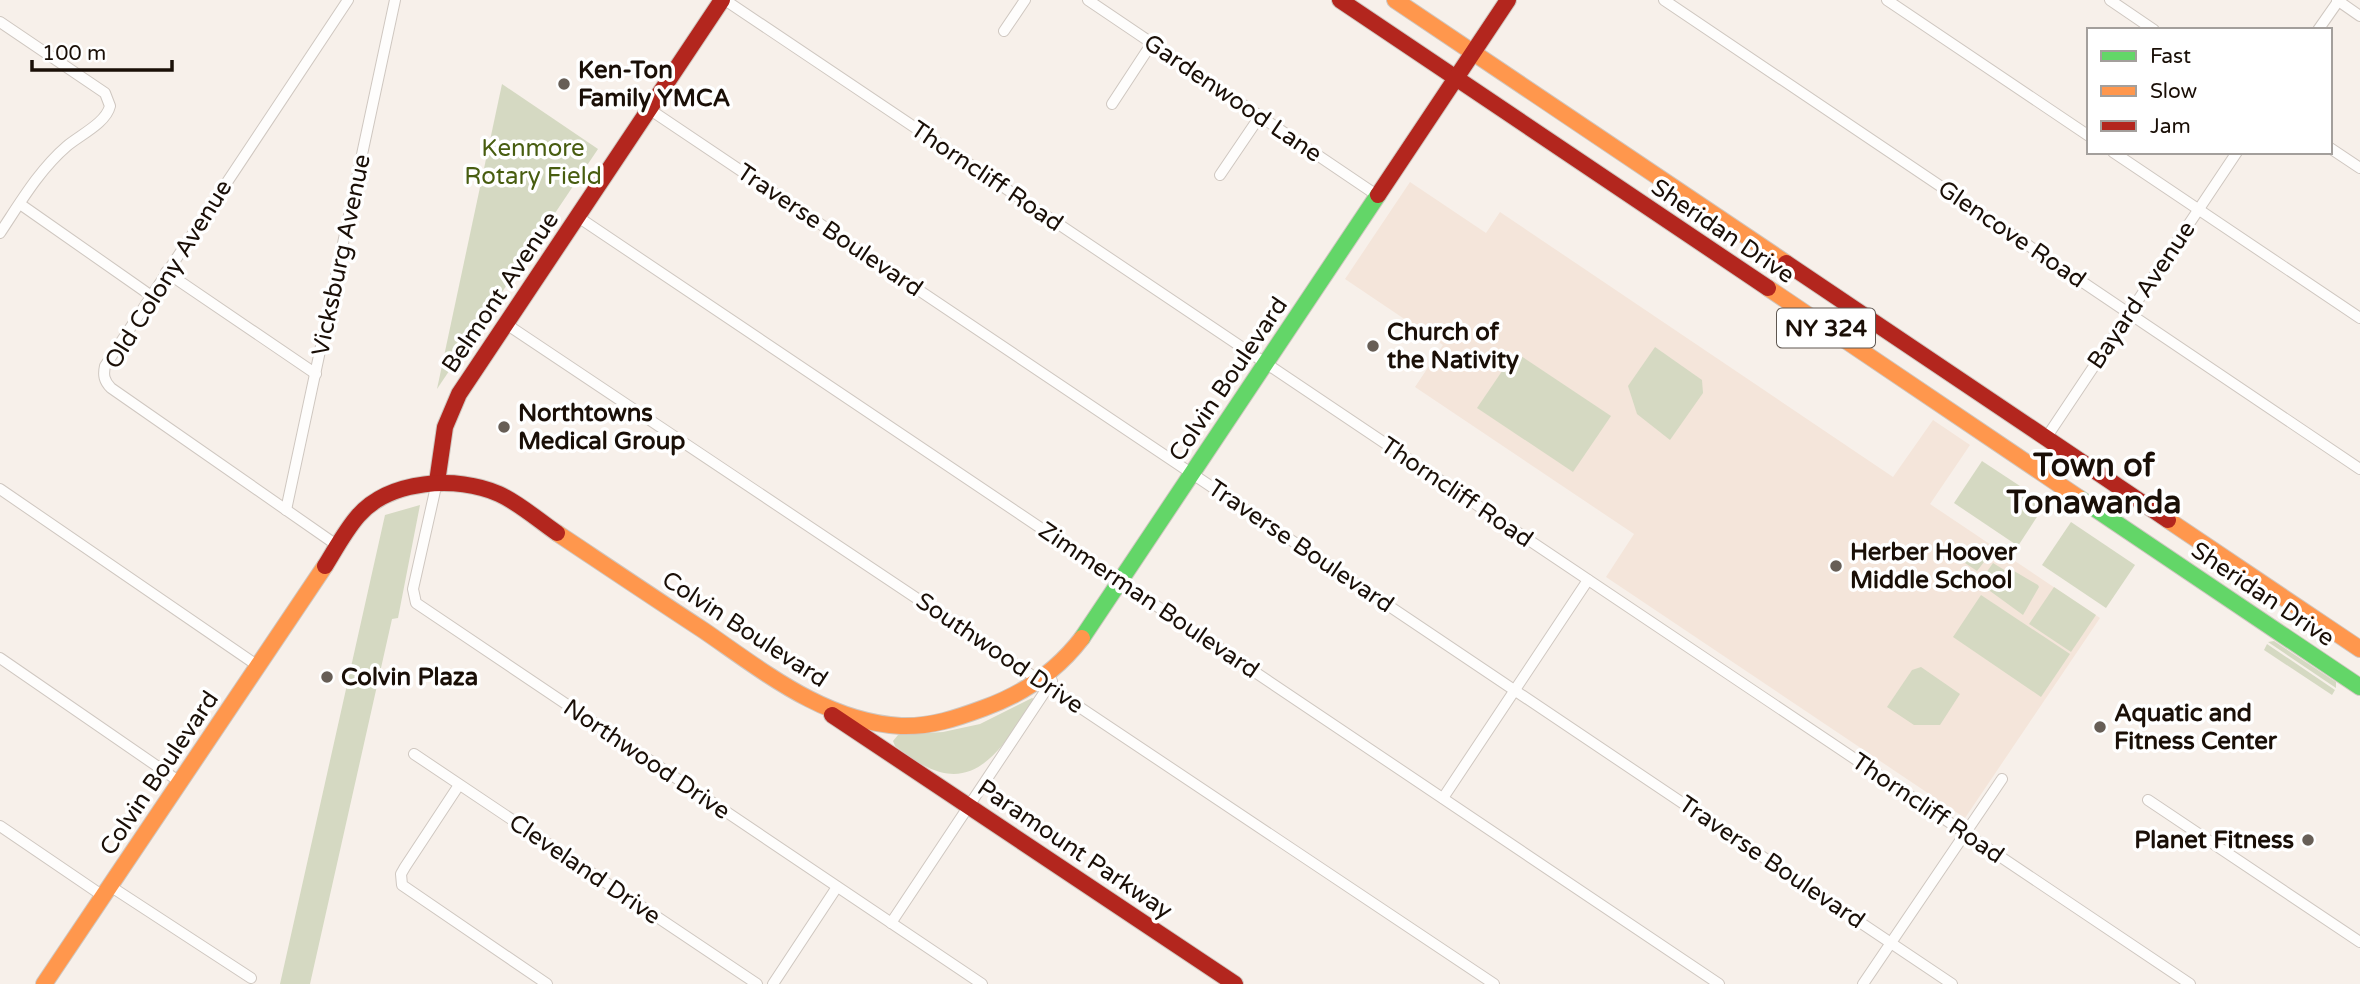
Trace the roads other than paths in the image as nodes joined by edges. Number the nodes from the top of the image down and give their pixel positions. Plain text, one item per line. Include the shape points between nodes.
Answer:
1 (348, 0) edge
2 (395, 0) edge
3 (724, 0) edge
4 (1024, 0) edge
5 (1088, 0) edge
6 (1340, 0) edge
7 (1395, 0) edge
8 (1508, 0) edge
9 (1664, 0) edge
10 (1887, 0) edge
11 (2110, 0) edge
12 (2338, 0) edge
13 (2360, 16) edge
14 (0, 22) edge
15 (2151, 28) edge
16 (2319, 28) edge
17 (1003, 31) dead end
18 (1152, 43) junction
19 (1473, 53) junction
20 (1456, 79) junction
21 (1112, 104) dead end
22 (649, 109) junction
23 (1260, 116) junction
24 (2087, 135) edge
25 (2332, 149) edge
26 (2116, 154) edge
27 (2236, 154) edge
28 (2360, 168) edge
29 (1220, 176) dead end
30 (1378, 196) junction
31 (20, 204) junction
32 (2199, 209) junction
33 (578, 217) junction
34 (0, 233) edge
35 (166, 272) junction
36 (1830, 293) junction
37 (150, 295) junction
38 (2129, 313) junction
39 (2360, 318) edge
40 (1813, 319) junction
41 (506, 324) junction
42 (1266, 363) junction
43 (316, 374) junction
44 (1977, 391) junction
45 (1960, 418) junction
46 (2046, 438) junction
47 (2360, 469) edge
48 (1192, 473) junction
49 (437, 482) junction
50 (0, 489) edge
51 (286, 510) junction
52 (338, 547) junction
53 (2213, 550) junction
54 (2196, 576) junction
55 (1588, 580) junction
56 (1120, 581) junction
57 (2360, 649) edge
58 (0, 658) edge
59 (258, 666) junction
60 (1045, 683) junction
61 (2360, 687) edge
62 (1515, 690) junction
63 (814, 703) junction
64 (893, 725) junction
65 (889, 753) junction
66 (414, 754) dead end
67 (2002, 779) dead end
68 (180, 782) junction
69 (459, 785) junction
70 (1443, 798) junction
71 (2148, 800) dead end
72 (970, 806) junction
73 (0, 826) edge
74 (1965, 833) junction
75 (837, 887) junction
76 (106, 891) junction
77 (891, 923) junction
78 (2360, 942) edge
79 (1891, 943) junction
80 (251, 978) dead end
81 (44, 984) edge
82 (547, 984) edge
83 (757, 984) edge
84 (773, 984) edge
85 (982, 984) edge
86 (1235, 984) edge
87 (1494, 984) edge
88 (1719, 984) edge
89 (1863, 984) edge
90 (1952, 984) edge
91 (2190, 984) edge

1 - 35 street, Old Colony Avenue
2 - 43 street, Vicksburg Avenue
3 - 22 street, Belmont Avenue
3 - 42 street, Thorncliff Road
4 - 17 street
5 - 18 street, Gardenwood Lane
6 - 20 street, Sheridan Drive / NY 324
7 - 19 street, Sheridan Drive / NY 324
8 - 19 street, Colvin Boulevard
9 - 38 street, Glencove Road
10 - 24 street
11 - 15 street
12 - 13 street
12 - 16 street
14 - 31 street via 104,93 110,106 106,117 52,161
18 - 21 street
18 - 23 street, Gardenwood Lane
19 - 20 street, Colvin Boulevard
19 - 36 street, Sheridan Drive / NY 324
20 - 30 street, Colvin Boulevard
20 - 40 street, Sheridan Drive / NY 324
22 - 33 street, Belmont Avenue
22 - 48 street, Traverse Boulevard
23 - 29 street
23 - 30 street, Gardenwood Lane
25 - 28 street
26 - 32 street
27 - 32 street, Bayard Avenue
30 - 42 street, Colvin Boulevard
31 - 34 street
31 - 37 street
32 - 38 street, Bayard Avenue
32 - 39 street
33 - 41 street, Belmont Avenue
33 - 56 street, Zimmerman Boulevard
35 - 37 street, Old Colony Avenue
35 - 43 street
36 - 40 street
36 - 44 street, Sheridan Drive / NY 324
37 - 51 street, Old Colony Avenue via 104,366 107,383
38 - 46 street, Bayard Avenue
38 - 47 street, Glencove Road
40 - 45 street, Sheridan Drive / NY 324
41 - 49 street, Belmont Avenue via 448,416
41 - 60 street, Southwood Drive
42 - 48 street, Colvin Boulevard
42 - 55 street, Thorncliff Road
43 - 51 street, Vicksburg Avenue
44 - 45 street
44 - 46 street, Sheridan Drive / NY 324
45 - 54 street, Sheridan Drive / NY 324
46 - 53 street, Sheridan Drive / NY 324
48 - 56 street, Colvin Boulevard
48 - 62 street, Traverse Boulevard
49 - 52 street, Colvin Boulevard via 375,501 358,516
49 - 63 street, Colvin Boulevard via 475,487 513,501
49 - 75 street, Northwood Drive via 413,589 416,603
50 - 59 street
51 - 52 street, Old Colony Avenue
52 - 59 street, Colvin Boulevard
53 - 54 street
53 - 57 street, Sheridan Drive / NY 324
54 - 61 street, Sheridan Drive / NY 324
55 - 62 street
55 - 74 street, Thorncliff Road
56 - 60 street, Colvin Boulevard
56 - 70 street, Zimmerman Boulevard
58 - 68 street
59 - 68 street, Colvin Boulevard
60 - 64 street, Colvin Boulevard via 937,723
60 - 72 street
60 - 87 street, Southwood Drive
62 - 70 street
62 - 79 street, Traverse Boulevard
63 - 64 street, Colvin Boulevard
63 - 65 street, Paramount Parkway
64 - 65 street via 886,737
65 - 72 street, Paramount Parkway
66 - 69 street, Cleveland Drive
67 - 74 street
68 - 76 street, Colvin Boulevard
69 - 82 street via 401,874 402,885
69 - 83 street, Cleveland Drive
70 - 88 street, Zimmerman Boulevard
71 - 78 street
72 - 77 street
72 - 86 street, Paramount Parkway
73 - 76 street
74 - 79 street
74 - 91 street, Thorncliff Road
75 - 77 street, Northwood Drive
75 - 84 street
76 - 80 street
76 - 81 street, Colvin Boulevard
77 - 85 street, Northwood Drive
79 - 89 street
79 - 90 street, Traverse Boulevard

